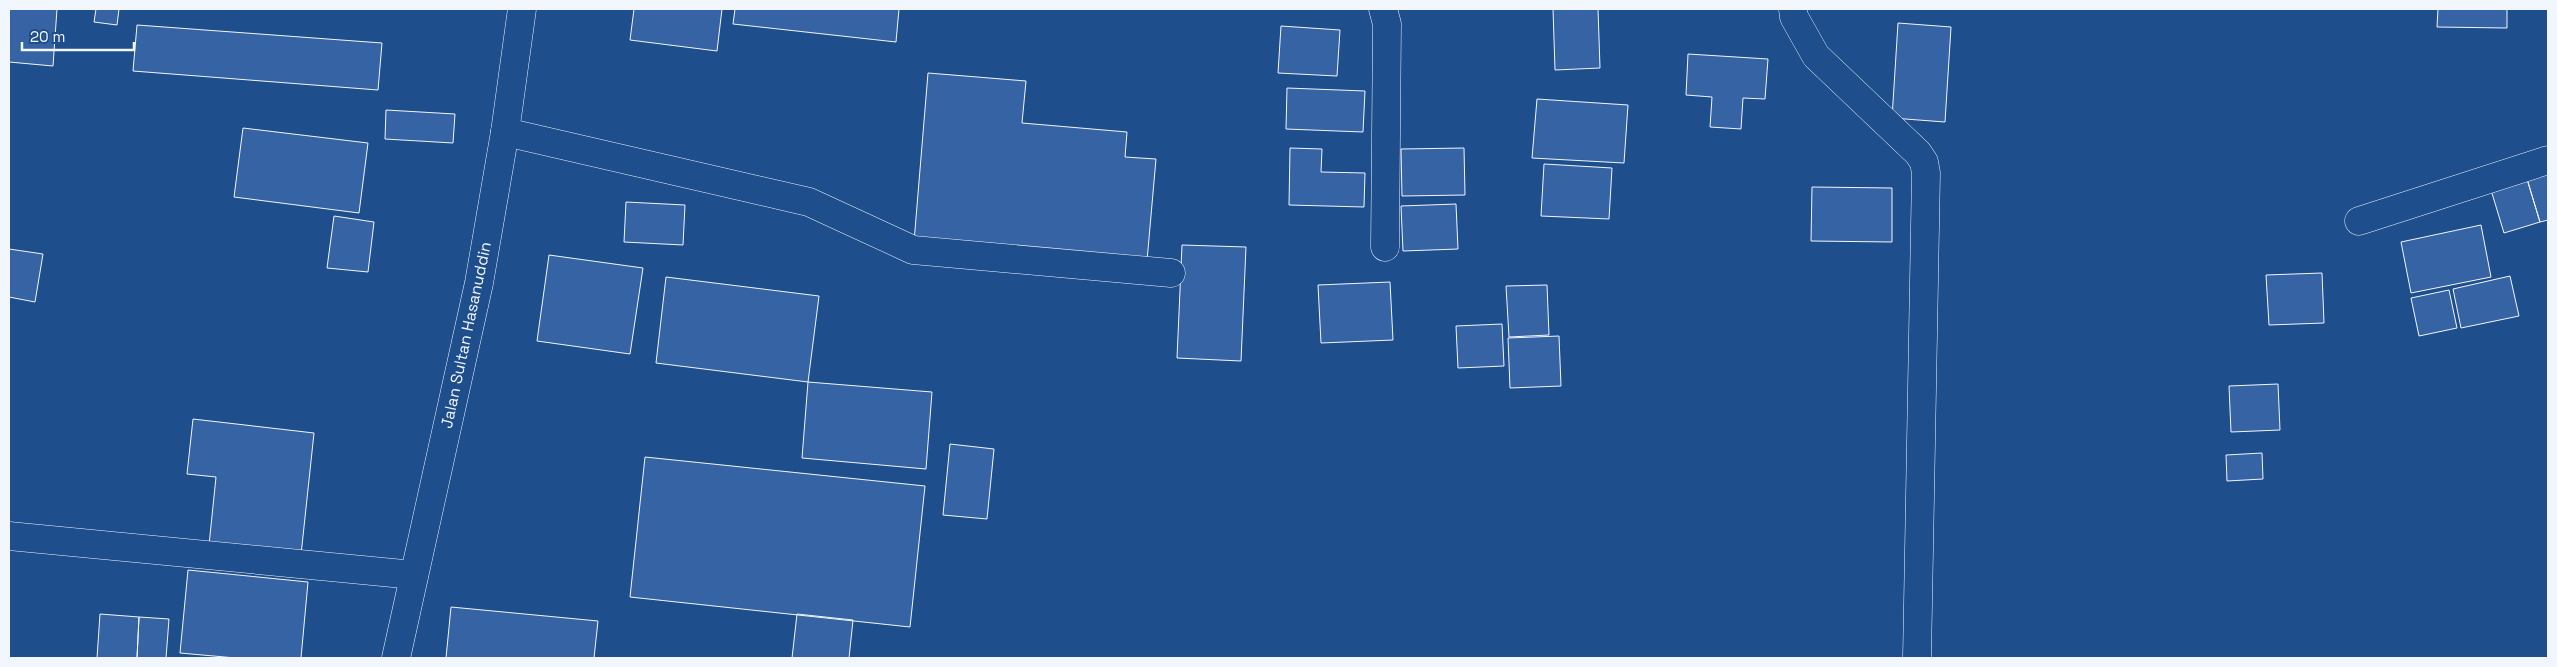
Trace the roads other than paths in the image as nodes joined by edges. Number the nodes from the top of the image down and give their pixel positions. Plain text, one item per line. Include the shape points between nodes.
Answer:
1 (522, 9) edge
2 (1383, 9) edge
3 (1793, 9) edge
4 (505, 132) junction
5 (2548, 160) edge
6 (2359, 221) dead end
7 (1385, 247) dead end
8 (1171, 273) dead end
9 (9, 536) edge
10 (414, 575) junction
11 (396, 658) edge
12 (1917, 658) edge

1 - 4 street, Jalan Sultan Hasanuddin
2 - 7 street via 1387,24
3 - 12 street via 1794,17 1816,56 1918,152 1924,162
4 - 8 street via 809,202 913,250
4 - 10 street, Jalan Sultan Hasanuddin via 479,283
5 - 6 street
9 - 10 street
10 - 11 street, Jalan Sultan Hasanuddin

